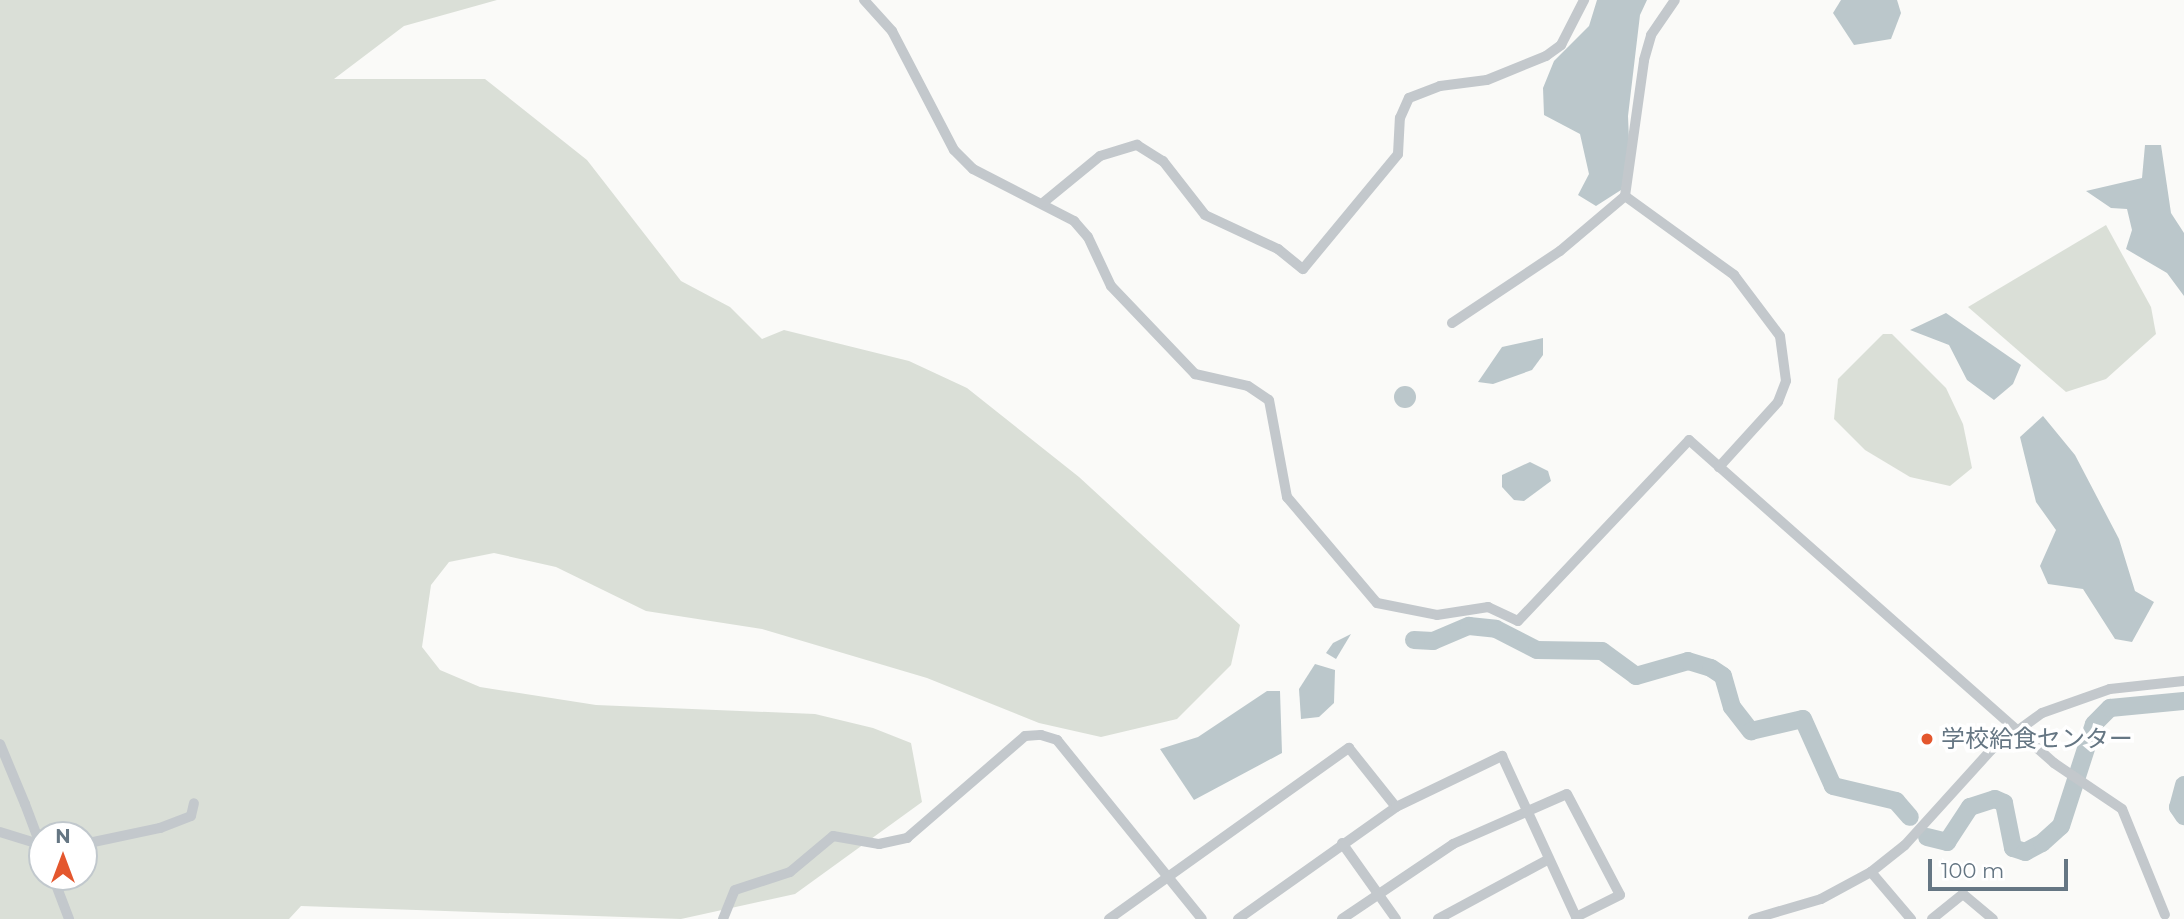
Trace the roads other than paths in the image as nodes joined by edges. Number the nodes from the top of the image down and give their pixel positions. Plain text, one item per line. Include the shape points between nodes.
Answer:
1 (864, 0) edge
2 (1584, 0) edge
3 (1675, 0) edge
4 (1625, 196) junction
5 (1044, 202) junction
6 (1452, 323) dead end
7 (1719, 467) junction
8 (2184, 681) edge
9 (2017, 729) junction
10 (0, 744) edge
11 (194, 803) dead end
12 (1396, 807) junction
13 (1529, 807) junction
14 (32, 821) edge
15 (0, 832) edge
16 (98, 841) edge
17 (28, 842) edge
18 (1342, 843) junction
19 (1549, 859) junction
20 (1871, 872) junction
21 (1170, 878) junction
22 (58, 891) edge
23 (1377, 893) junction
24 (2165, 915) dead end
25 (1576, 918) edge
26 (69, 919) edge
27 (723, 919) edge
28 (1109, 919) edge
29 (1202, 919) edge
30 (1238, 919) edge
31 (1342, 919) edge
32 (1395, 919) edge
33 (1438, 919) edge
34 (1754, 919) edge
35 (1911, 919) edge
36 (1932, 919) edge
37 (1993, 919) edge

1 - 5 street via 892,30 954,150 982,176
2 - 5 street via 1561,45 1546,56 1487,80 1440,86 1409,98 1400,118 1398,154 1303,269 1278,248 1205,215 1163,161 1137,145 1118,146 1100,156
3 - 4 street via 1651,35 1644,60
4 - 6 street via 1514,286
4 - 7 street via 1734,275 1780,336 1786,382 1777,402
5 - 7 street via 1088,237 1111,286 1195,374 1262,392 1273,409 1287,497 1360,587 1397,611 1437,615 1488,607 1518,621 1689,440
7 - 9 street
8 - 9 street via 2110,689 2071,700
9 - 20 street
9 - 24 street via 2054,763 2122,808
10 - 14 street, bridge
11 - 16 street via 191,816 160,828
12 - 13 street via 1502,756
12 - 18 street
12 - 21 street via 1349,748
13 - 19 street
13 - 23 street
13 - 25 street via 1567,794 1620,895
15 - 17 street
18 - 23 street
18 - 30 street
19 - 25 street
19 - 33 street
20 - 34 street via 1821,899
20 - 35 street
21 - 27 street via 1057,740 1025,736 906,838 879,844 834,836 790,872 735,890
21 - 28 street
21 - 29 street
22 - 26 street
23 - 31 street
23 - 32 street
36 - 37 street via 1963,894

